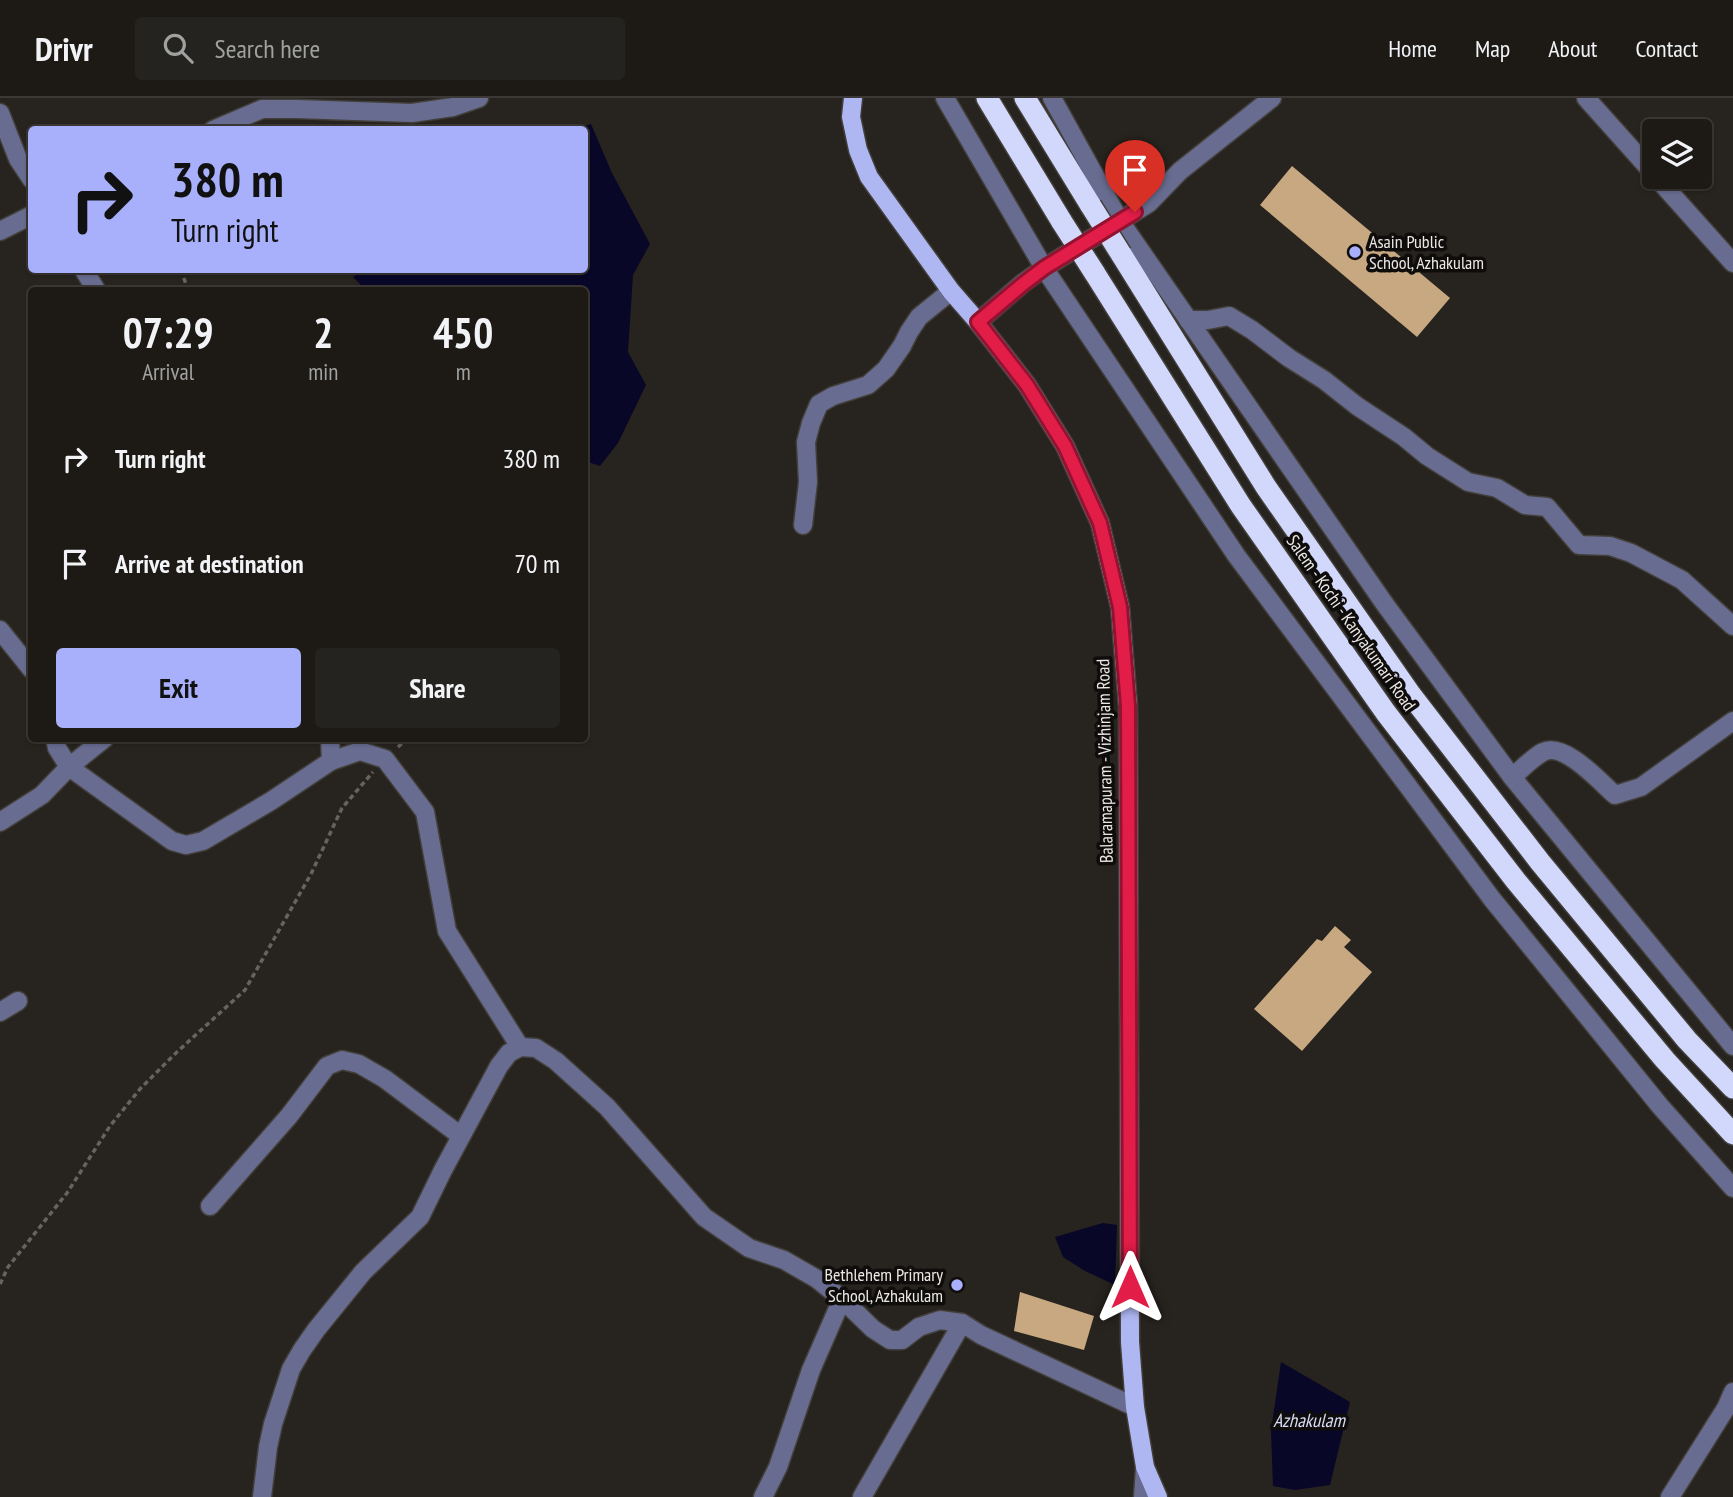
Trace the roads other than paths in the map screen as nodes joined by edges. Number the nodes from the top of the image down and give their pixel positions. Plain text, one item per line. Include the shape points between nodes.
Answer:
1 (479, 98) edge
2 (853, 98) edge
3 (945, 98) edge
4 (987, 98) edge
5 (1025, 98) edge
6 (1052, 98) edge
7 (1272, 98) edge
8 (1586, 98) edge
9 (0, 113) edge
10 (223, 126) edge
11 (1642, 161) edge
12 (28, 174) edge
13 (1667, 189) edge
14 (28, 217) edge
15 (1120, 221) junction
16 (0, 231) edge
17 (1733, 263) edge
18 (1044, 268) junction
19 (951, 290) junction
20 (1188, 320) junction
21 (978, 322) junction
22 (803, 524) dead end
23 (1733, 626) edge
24 (0, 630) edge
25 (28, 665) edge
26 (1733, 721) edge
27 (56, 742) edge
28 (100, 742) edge
29 (330, 742) edge
30 (331, 761) junction
31 (69, 767) junction
32 (1512, 776) junction
33 (0, 822) edge
34 (18, 1001) dead end
35 (0, 1012) edge
36 (1733, 1046) edge
37 (520, 1047) junction
38 (1733, 1088) edge
39 (1733, 1134) edge
40 (461, 1136) junction
41 (1733, 1188) edge
42 (211, 1206) dead end
43 (842, 1299) junction
44 (962, 1322) junction
45 (1733, 1392) edge
46 (1135, 1407) junction
47 (1145, 1467) junction
48 (262, 1497) edge
49 (763, 1497) edge
50 (862, 1497) edge
51 (1143, 1497) edge
52 (1158, 1497) edge
53 (1671, 1497) edge

1 - 10 street via 412,113 262,109
2 - 19 main road, Balaramapuram - Vizhinjam Road via 851,117 869,177
3 - 18 street
4 - 39 highway, Salem - Kochi - Kanyakumari Road, bridge via 1241,506 1386,713 1516,881
5 - 38 highway, Salem - Kochi - Kanyakumari Road, bridge via 1266,487 1411,695 1540,862 1687,1040
6 - 15 street
7 - 15 street via 1181,170 1149,203
8 - 11 street
9 - 12 street
13 - 17 street
14 - 16 street
15 - 18 street
15 - 20 street
18 - 21 street
18 - 41 street via 1236,555 1492,899 1660,1106
19 - 21 main road, Balaramapuram - Vizhinjam Road
19 - 22 street via 919,317 886,369 868,385 819,404 806,442
20 - 23 street via 1229,316 1468,482 1497,488 1525,505 1547,507 1579,545 1610,546 1631,553 1682,580
20 - 32 street via 1384,603
21 - 46 main road, Balaramapuram - Vizhinjam Road via 1027,385 1065,446 1100,523 1120,607 1128,706 1130,1342
24 - 25 street
26 - 32 street via 1641,787 1615,795 1559,751 1545,751
27 - 31 street
28 - 31 street
29 - 30 street
30 - 31 street via 203,841 186,845 172,841
30 - 37 street via 360,751 385,759 425,812 447,931
31 - 33 street via 42,795
32 - 36 street
34 - 35 street
37 - 40 street via 499,1066
37 - 43 street via 536,1048 556,1061 607,1107 704,1217 749,1248 784,1260 817,1279
40 - 42 street via 384,1079 342,1060 327,1066
40 - 48 street via 420,1217 363,1272 302,1350 274,1424
43 - 44 street via 890,1340 902,1340 919,1327 940,1320
43 - 49 street
44 - 46 street
44 - 50 street
45 - 53 street
46 - 47 main road, Balaramapuram - Vizhinjam Road
47 - 51 street
47 - 52 main road, Balaramapuram - Vizhinjam Road

